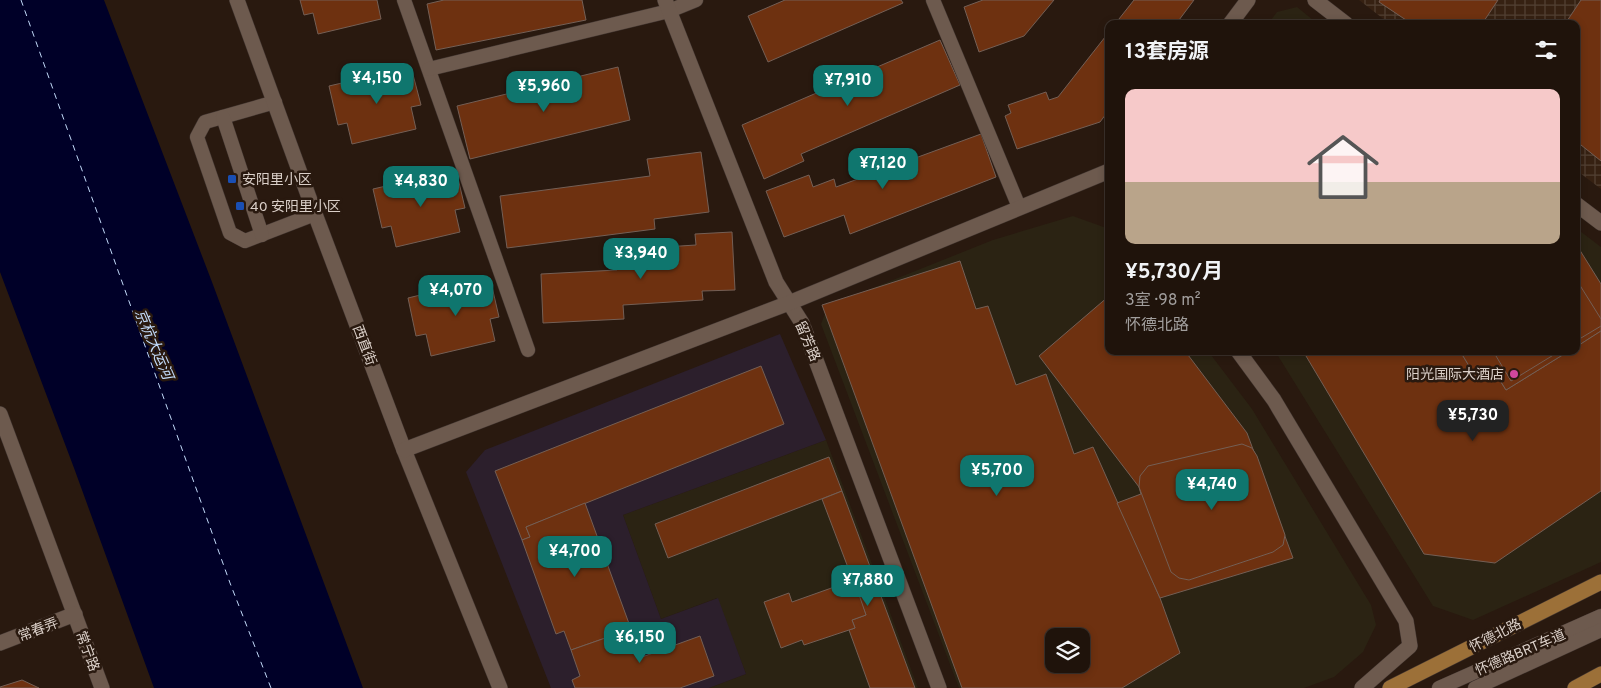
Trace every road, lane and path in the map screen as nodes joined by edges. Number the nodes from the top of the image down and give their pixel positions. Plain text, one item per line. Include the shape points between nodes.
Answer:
1 (237, 0) edge
2 (404, 0) edge
3 (696, 0) edge
4 (933, 0) edge
5 (1248, 0) edge
6 (1315, 0) edge
7 (667, 6) edge
8 (1233, 20) edge
9 (1341, 20) edge
10 (429, 68) junction
11 (275, 102) junction
12 (223, 117) junction
13 (1105, 176) edge
14 (1019, 207) junction
15 (1580, 207) edge
16 (315, 214) junction
17 (1601, 223) edge
18 (262, 235) junction
19 (789, 303) junction
20 (528, 350) dead end
21 (1241, 355) edge
22 (0, 414) edge
23 (404, 450) junction
24 (1601, 582) edge
25 (75, 614) junction
26 (1601, 616) edge
27 (1601, 630) edge
28 (0, 643) edge
29 (1601, 674) edge
30 (102, 688) edge
31 (500, 688) edge
32 (939, 688) edge
33 (1362, 688) edge
34 (1390, 688) edge
35 (1439, 688) edge
36 (1475, 688) edge
37 (1576, 688) edge

1 - 11 street, 西直街
2 - 10 lane
3 - 7 lane
4 - 14 lane
5 - 8 street
6 - 9 street
7 - 10 lane
7 - 19 street, 留芳路 via 776,282
10 - 20 lane
11 - 12 lane
11 - 16 street, 西直街
12 - 18 lane
12 - 18 lane via 205,122 197,137 230,232 245,241
13 - 14 street
14 - 19 street
15 - 17 street
16 - 18 lane
16 - 23 street, 西直街
19 - 23 street
19 - 32 street, 留芳路 via 802,323
21 - 33 street via 1274,400 1406,621 1410,646
22 - 25 street, 常宁路
23 - 31 street, 西直街
24 - 34 main road, 怀德北路
25 - 28 street, 常春弄
25 - 30 street, 常宁路
26 - 35 lane, 怀德路BRT车道
27 - 36 lane, 怀德路BRT车道
29 - 37 main road

